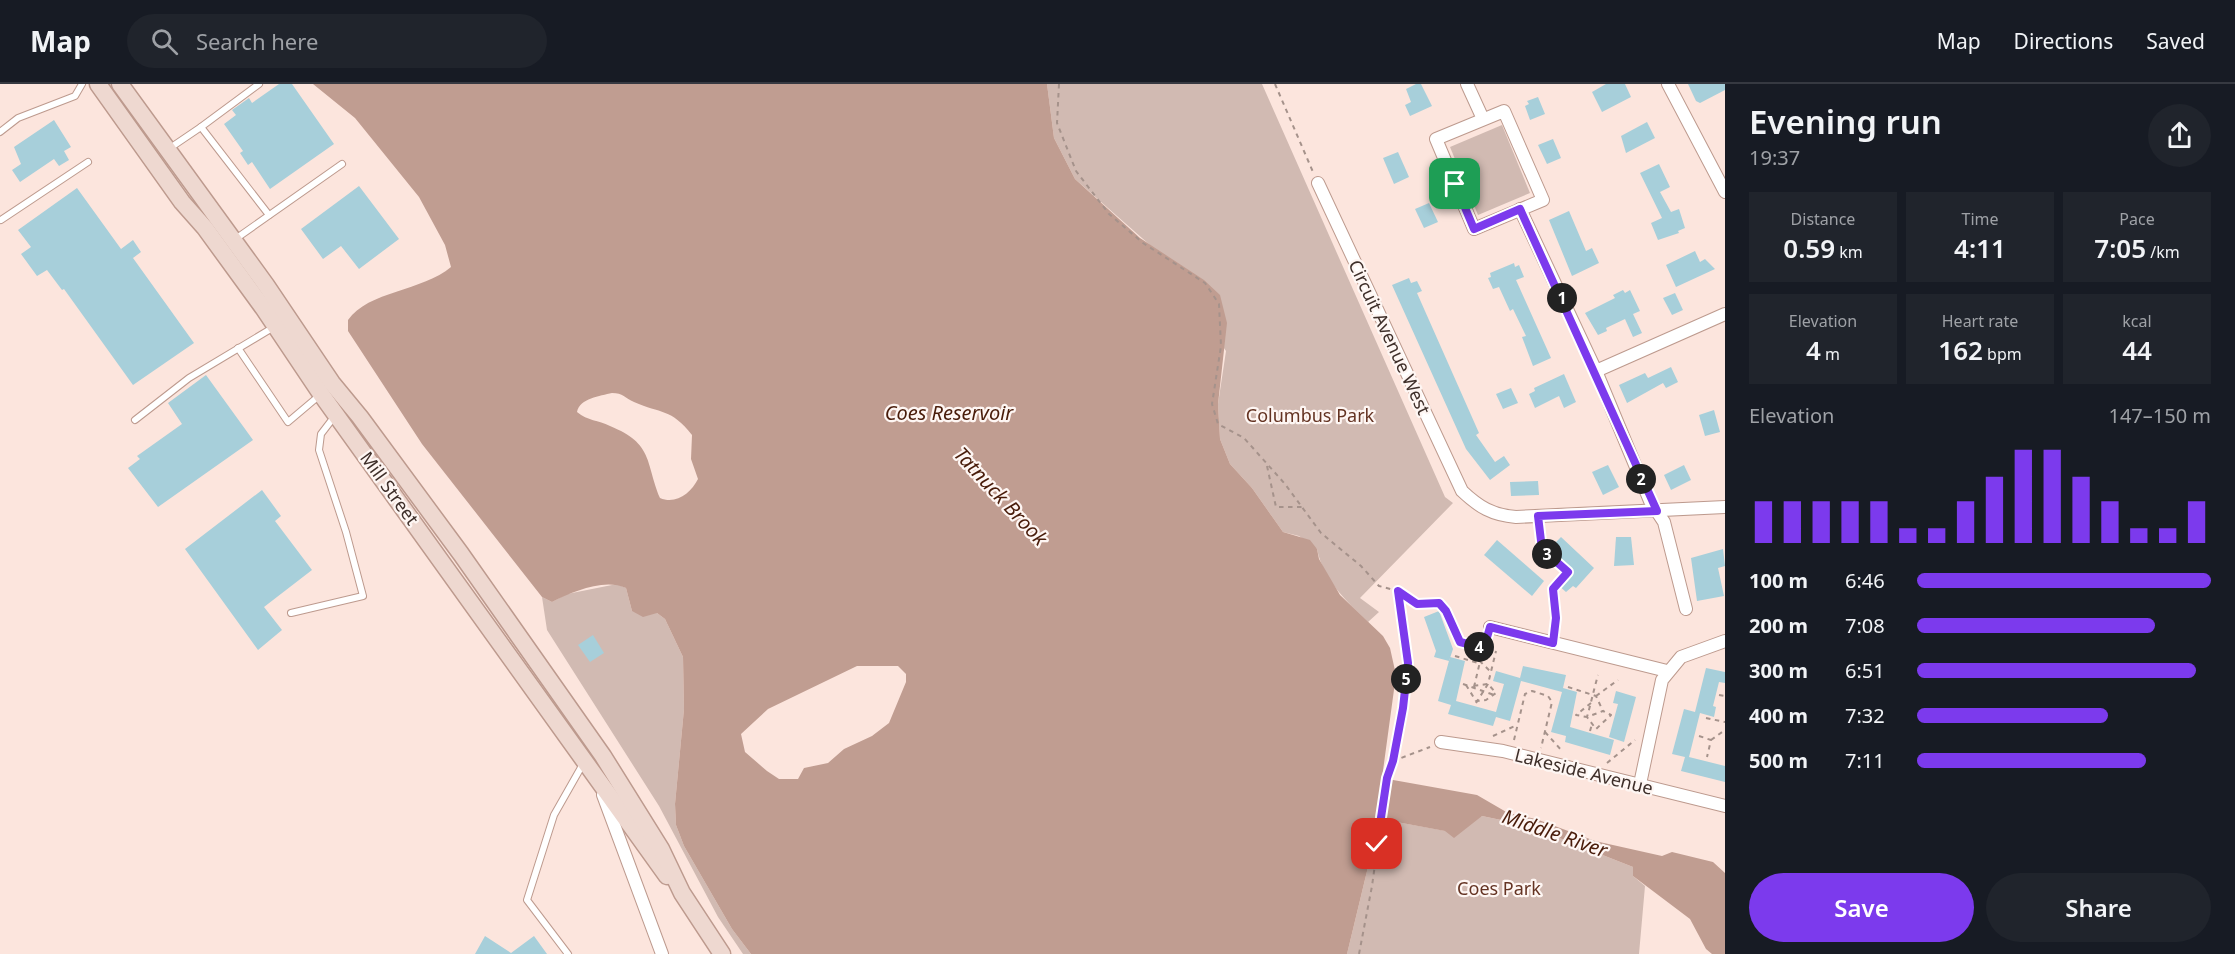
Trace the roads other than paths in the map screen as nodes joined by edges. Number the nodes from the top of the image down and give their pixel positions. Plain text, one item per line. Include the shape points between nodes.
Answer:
1 (81, 84) edge
2 (98, 84) edge
3 (120, 84) edge
4 (259, 84) edge
5 (1467, 84) edge
6 (1668, 84) edge
7 (1483, 119) junction
8 (201, 127) junction
9 (0, 132) edge
10 (168, 149) junction
11 (88, 162) dead end
12 (342, 164) dead end
13 (1318, 183) road end
14 (1725, 192) edge
15 (1520, 209) junction
16 (269, 215) junction
17 (1, 220) edge
18 (233, 240) junction
19 (273, 308) junction
20 (1725, 314) edge
21 (275, 327) junction
22 (238, 348) junction
23 (1596, 371) junction
24 (321, 394) junction
25 (336, 414) junction
26 (135, 420) dead end
27 (1725, 507) edge
28 (1657, 511) junction
29 (1686, 609) dead end
30 (291, 613) dead end
31 (1490, 627) road end
32 (1725, 641) edge
33 (1667, 671) junction
34 (1441, 742) road end
35 (584, 760) junction
36 (597, 778) junction
37 (1640, 784) junction
38 (1725, 806) edge
39 (682, 893) junction
40 (719, 953) edge
41 (568, 954) edge
42 (662, 954) edge

1 - 9 lane via 75,96 18,118
2 - 19 main road, Mill Street via 183,202
3 - 10 main road, Mill Street
4 - 8 lane
5 - 7 street
6 - 14 street
7 - 15 street via 1504,111 1543,200
7 - 15 street via 1436,139 1440,149 1474,229
8 - 10 lane
8 - 16 lane
10 - 18 main road, Mill Street
11 - 17 lane
12 - 16 lane
13 - 28 street, Circuit Avenue West via 1462,491 1487,512 1516,517
15 - 23 street
16 - 18 lane
18 - 19 main road, Mill Street
19 - 21 main road, Mill Street
19 - 39 main road, Mill Street via 360,417 597,746 661,849
20 - 23 street
21 - 22 lane
21 - 24 main road, Mill Street
22 - 24 lane via 288,422
22 - 26 lane via 189,378
23 - 28 street
24 - 25 main road, Mill Street
25 - 30 lane via 321,434 319,450 363,596
25 - 35 main road, Mill Street
27 - 28 street
28 - 29 street via 1664,522
31 - 33 street
32 - 33 street via 1681,657
33 - 37 street
34 - 37 street, Lakeside Avenue via 1503,751
35 - 36 main road, Mill Street
35 - 41 lane via 554,815 527,900
36 - 39 main road, Mill Street via 653,860
36 - 42 street
37 - 38 street, Lakeside Avenue
39 - 40 main road, Mill Street

